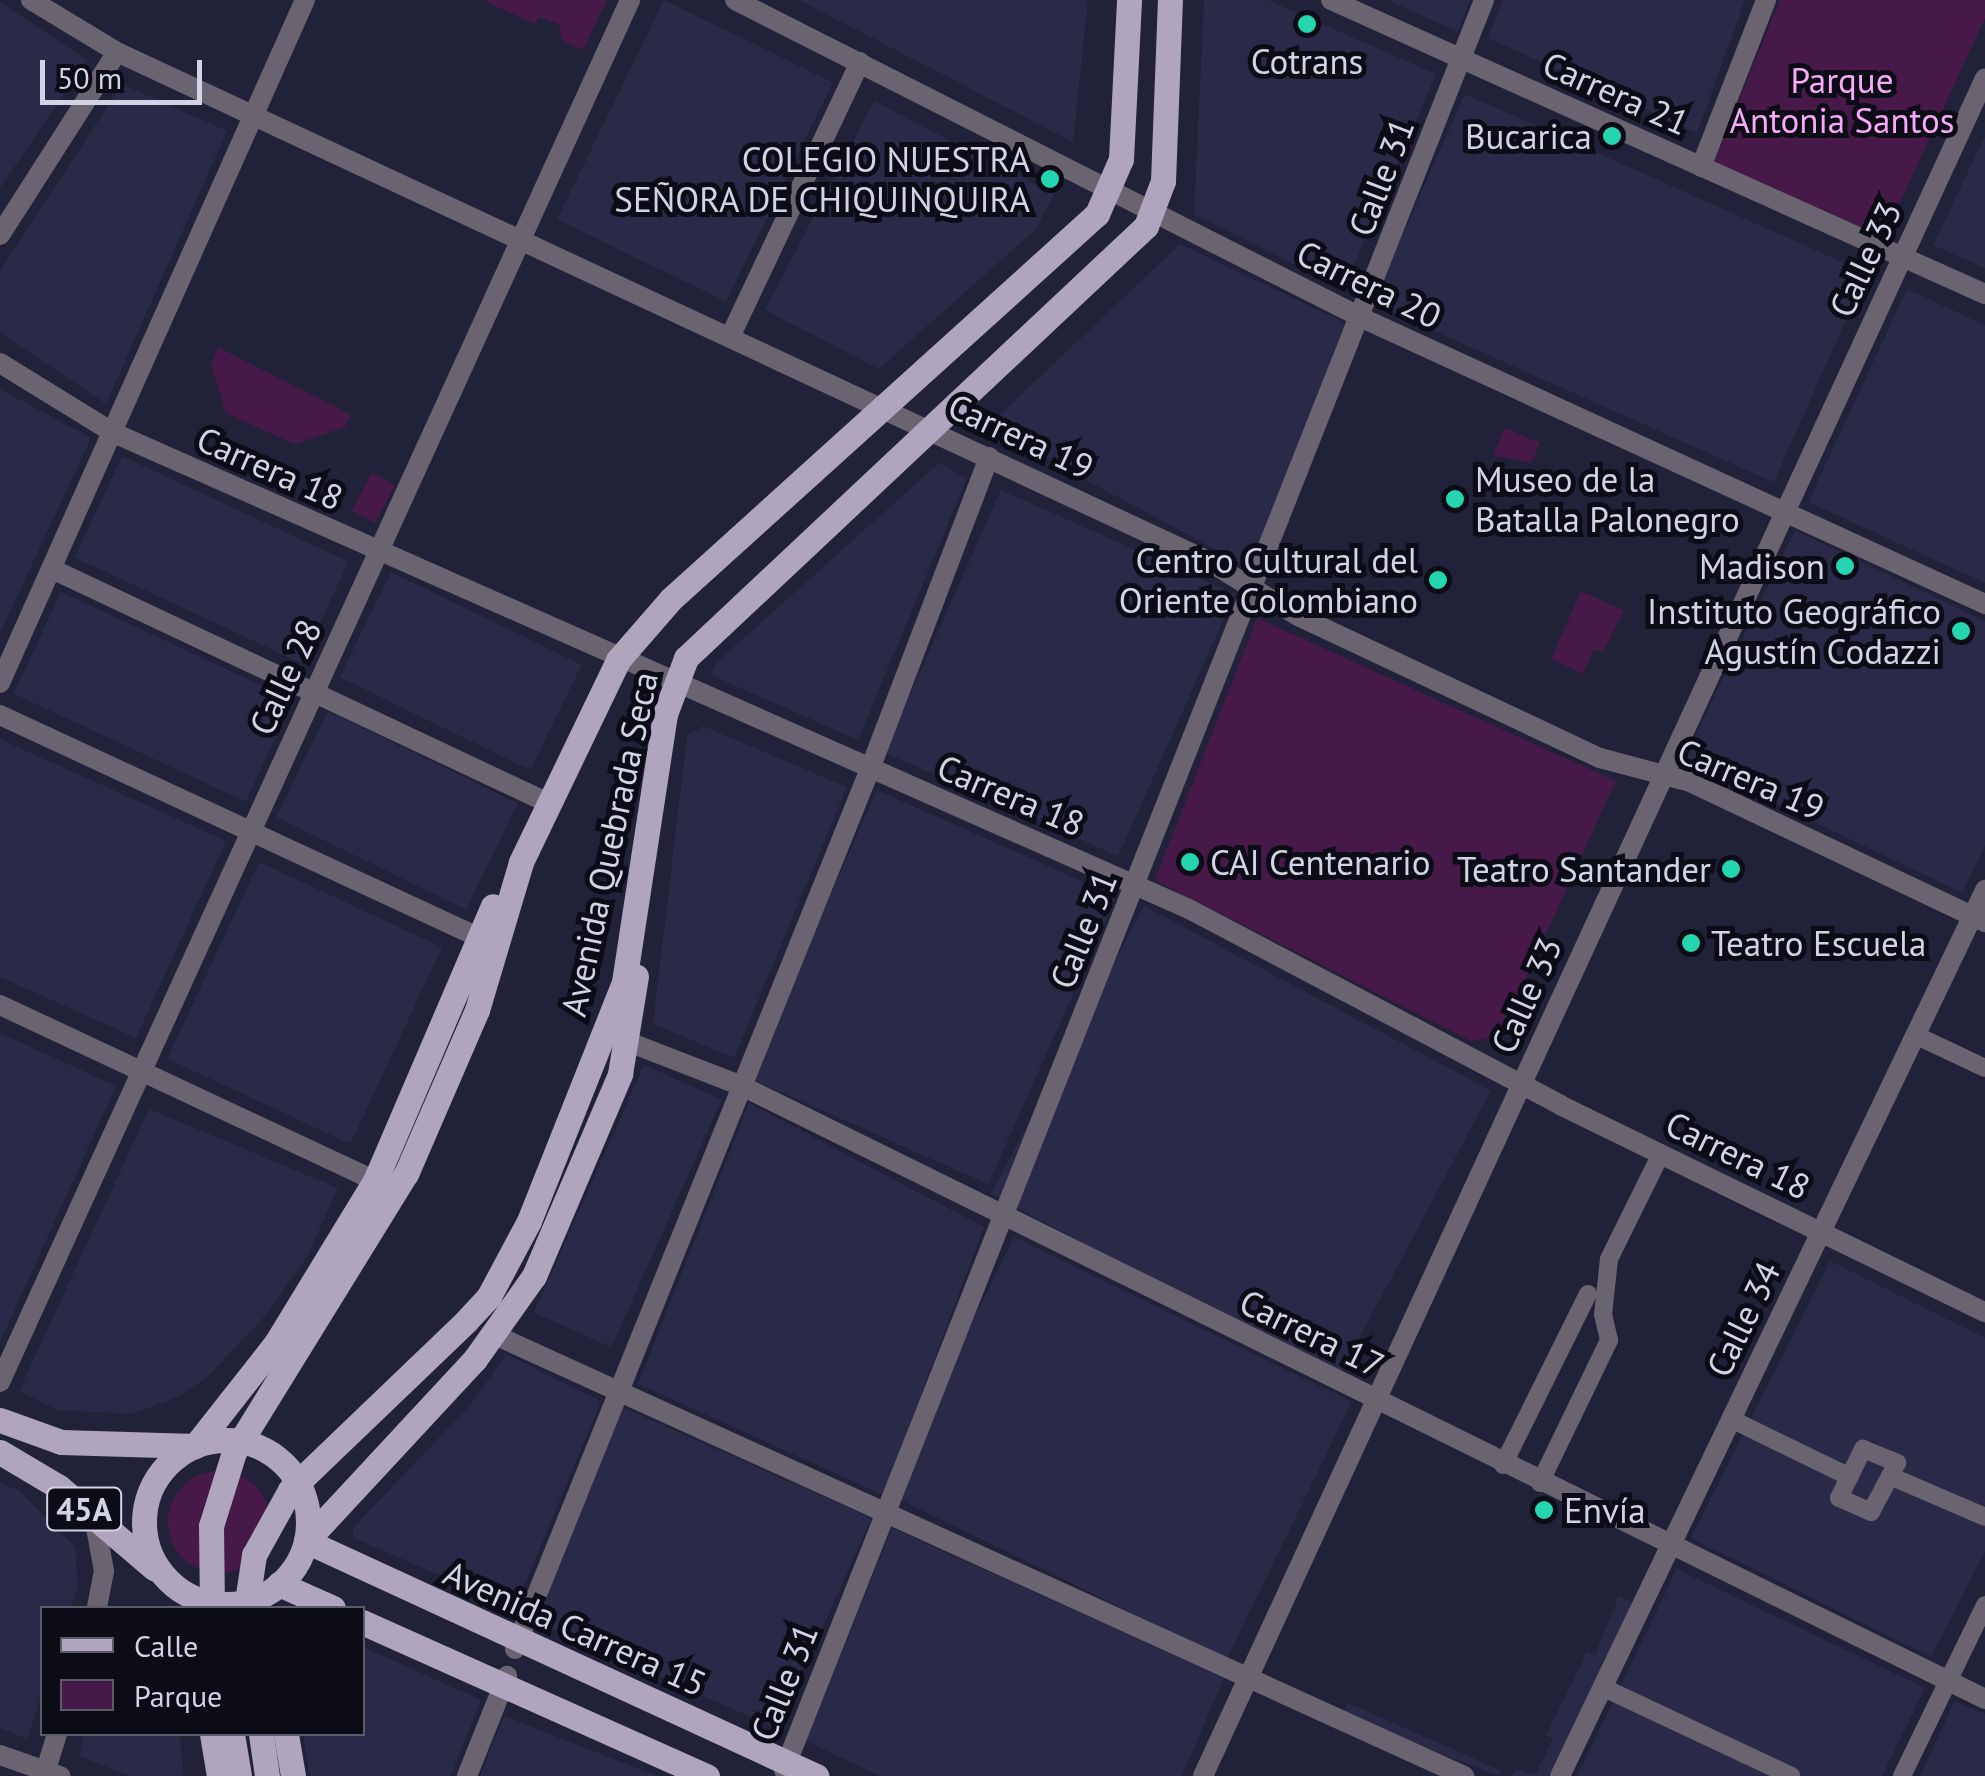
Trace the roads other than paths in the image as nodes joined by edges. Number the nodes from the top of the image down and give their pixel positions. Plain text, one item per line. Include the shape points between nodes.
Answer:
1 (31, 0) edge
2 (305, 0) edge
3 (630, 0) edge
4 (735, 0) edge
5 (1128, 0) edge
6 (1170, 0) edge
7 (1331, 0) edge
8 (1484, 0) edge
9 (1766, 0) edge
10 (117, 52) junction
11 (1461, 60) junction
12 (860, 62) junction
13 (1985, 78) edge
14 (254, 116) junction
15 (1701, 167) junction
16 (1112, 192) junction
17 (1154, 214) junction
18 (0, 235) edge
19 (521, 238) junction
20 (1902, 257) junction
21 (1985, 294) edge
22 (1362, 318) junction
23 (731, 335) junction
24 (0, 363) edge
25 (884, 408) junction
26 (928, 428) junction
27 (114, 433) junction
28 (988, 457) junction
29 (1784, 512) junction
30 (378, 552) junction
31 (52, 570) junction
32 (1253, 590) junction
33 (1985, 604) edge
34 (618, 660) junction
35 (0, 684) edge
36 (672, 684) junction
37 (314, 692) junction
38 (0, 715) edge
39 (870, 769) junction
40 (1662, 773) junction
41 (546, 802) junction
42 (251, 832) junction
43 (1136, 885) junction
44 (1985, 890) edge
45 (1979, 919) edge
46 (478, 937) junction
47 (0, 1005) edge
48 (1916, 1035) junction
49 (617, 1038) junction
50 (1985, 1068) edge
51 (141, 1072) junction
52 (1521, 1084) junction
53 (742, 1086) junction
54 (1661, 1154) junction
55 (375, 1181) junction
56 (1004, 1217) junction
57 (1821, 1232) junction
58 (1588, 1294) dead end
59 (1985, 1312) edge
60 (495, 1335) junction
61 (0, 1382) edge
62 (618, 1391) junction
63 (1375, 1401) junction
64 (1732, 1419) junction
65 (0, 1420) edge
66 (195, 1446) junction
67 (0, 1452) edge
68 (1504, 1465) junction
69 (1850, 1476) junction
70 (1890, 1476) junction
71 (1540, 1482) junction
72 (887, 1513) junction
73 (94, 1517) junction
74 (1985, 1517) edge
75 (306, 1541) junction
76 (1670, 1548) junction
77 (177, 1592) edge
78 (276, 1596) edge
79 (1985, 1605) edge
80 (97, 1606) edge
81 (212, 1606) edge
82 (246, 1606) edge
83 (324, 1606) edge
84 (365, 1623) edge
85 (516, 1645) junction
86 (1248, 1678) junction
87 (505, 1680) junction
88 (1948, 1682) junction
89 (1602, 1688) junction
90 (1985, 1699) edge
91 (57, 1736) edge
92 (212, 1736) edge
93 (232, 1736) edge
94 (261, 1736) edge
95 (286, 1736) edge
96 (0, 1755) edge
97 (786, 1767) junction
98 (50, 1774) edge
99 (218, 1776) edge
100 (238, 1776) edge
101 (267, 1776) edge
102 (293, 1776) edge
103 (467, 1776) edge
104 (707, 1776) edge
105 (816, 1776) edge
106 (1204, 1776) edge
107 (1464, 1776) edge
108 (1560, 1776) edge
109 (1791, 1776) edge
110 (1902, 1776) edge

1 - 10 street, Carrera 19
2 - 14 street
3 - 19 street, Calle 28
4 - 12 street, Carrera 20
5 - 16 main road, Avenida Quebrada Seca via 1122,151
6 - 17 main road, Avenida Quebrada Seca via 1163,181
7 - 11 street, Carrera 21
8 - 11 street, Calle 31
9 - 15 street
10 - 14 street, Carrera 19
10 - 18 street
11 - 15 street, Carrera 21
11 - 22 street, Calle 31
12 - 16 street, Carrera 20
12 - 23 street
13 - 20 street, Calle 33
14 - 19 street, Carrera 19
14 - 27 street
15 - 20 street, Carrera 21
16 - 17 street, Carrera 20
16 - 25 main road, Avenida Quebrada Seca via 1089,223
17 - 22 street, Carrera 20
17 - 26 main road, Avenida Quebrada Seca via 1126,248
19 - 23 street, Carrera 19
19 - 30 street, Calle 28
20 - 21 street, Carrera 21
20 - 29 street, Calle 33
22 - 29 street, Carrera 20
22 - 32 street, Calle 31
23 - 25 street, Carrera 19
24 - 27 street, Carrera 18
25 - 26 street, Carrera 19
25 - 34 main road, Avenida Quebrada Seca via 650,619
26 - 28 street, Carrera 19
26 - 36 main road, Avenida Quebrada Seca via 713,625
27 - 30 street, Carrera 18
27 - 31 street
28 - 32 street, Carrera 19 via 1208,561
28 - 39 street
29 - 33 street, Carrera 20
29 - 40 street, Calle 33
30 - 34 street, Carrera 18
30 - 37 street, Calle 28
31 - 35 street
31 - 37 street
32 - 40 street, Carrera 19 via 1600,758
32 - 43 street, Calle 31
34 - 36 street, Carrera 18
34 - 41 main road, Avenida Quebrada Seca
36 - 39 street, Carrera 18
36 - 49 main road, Avenida Quebrada Seca
37 - 41 street
37 - 42 street, Calle 28
38 - 42 street
39 - 43 street, Carrera 18
39 - 53 street
40 - 45 street, Carrera 19
40 - 52 street, Calle 33
41 - 46 main road
41 - 81 main road, Avenida Quebrada Seca via 502,914 477,1010 406,1174 234,1452 211,1526
42 - 46 street
42 - 51 street, Calle 28
43 - 52 street, Carrera 18
43 - 56 street, Calle 31
44 - 45 street, Calle 34
45 - 48 street, Calle 34
46 - 55 main road
47 - 51 street
48 - 50 street
48 - 57 street, Calle 34
49 - 53 street, Carrera 17
49 - 60 main road via 548,1250
49 - 82 main road, Avenida Quebrada Seca via 595,1062 529,1221 489,1296 290,1490 254,1556
51 - 55 street
51 - 61 street, Calle 28
52 - 54 street, Carrera 18
52 - 63 street, Calle 33
53 - 56 street, Carrera 17
53 - 62 street
54 - 57 street, Carrera 18
54 - 71 street via 1609,1259 1603,1315 1609,1340
55 - 66 main road via 276,1343
56 - 63 street, Carrera 17
56 - 72 street, Calle 31
57 - 59 street, Carrera 18
57 - 64 street, Calle 34
58 - 68 street
60 - 62 street
60 - 75 main road
62 - 72 street
62 - 85 street
63 - 68 street, Carrera 17
63 - 86 street, Calle 33
64 - 69 street
64 - 76 street, Calle 34
65 - 66 main road, 45A via 61,1442
66 - 75 main road, 45A via 240,1441 281,1461 304,1497
66 - 77 main road, 45A via 156,1478 146,1502 149,1553
67 - 73 main road, 45A
68 - 71 street, Carrera 17
69 - 70 street via 1863,1449 1896,1463
69 - 70 street via 1839,1498 1871,1512
70 - 74 street
71 - 76 street, Carrera 17
72 - 86 street
72 - 97 street, Calle 31
73 - 77 main road, 45A
73 - 80 street via 104,1571
75 - 78 main road
75 - 85 main road, Avenida Carrera 15
76 - 88 street, Carrera 17
76 - 89 street, Calle 34
77 - 78 main road, 45A via 231,1604
78 - 83 main road
79 - 88 street
84 - 87 main road
85 - 97 main road, Avenida Carrera 15
86 - 106 street, Calle 33
86 - 107 street
87 - 103 street
87 - 104 main road
88 - 90 street, Carrera 17
88 - 110 street
89 - 108 street, Calle 34
89 - 109 street
91 - 98 street
92 - 99 main road
93 - 100 main road
94 - 101 main road
95 - 102 main road
96 - 98 street
97 - 105 main road, Avenida Carrera 15

